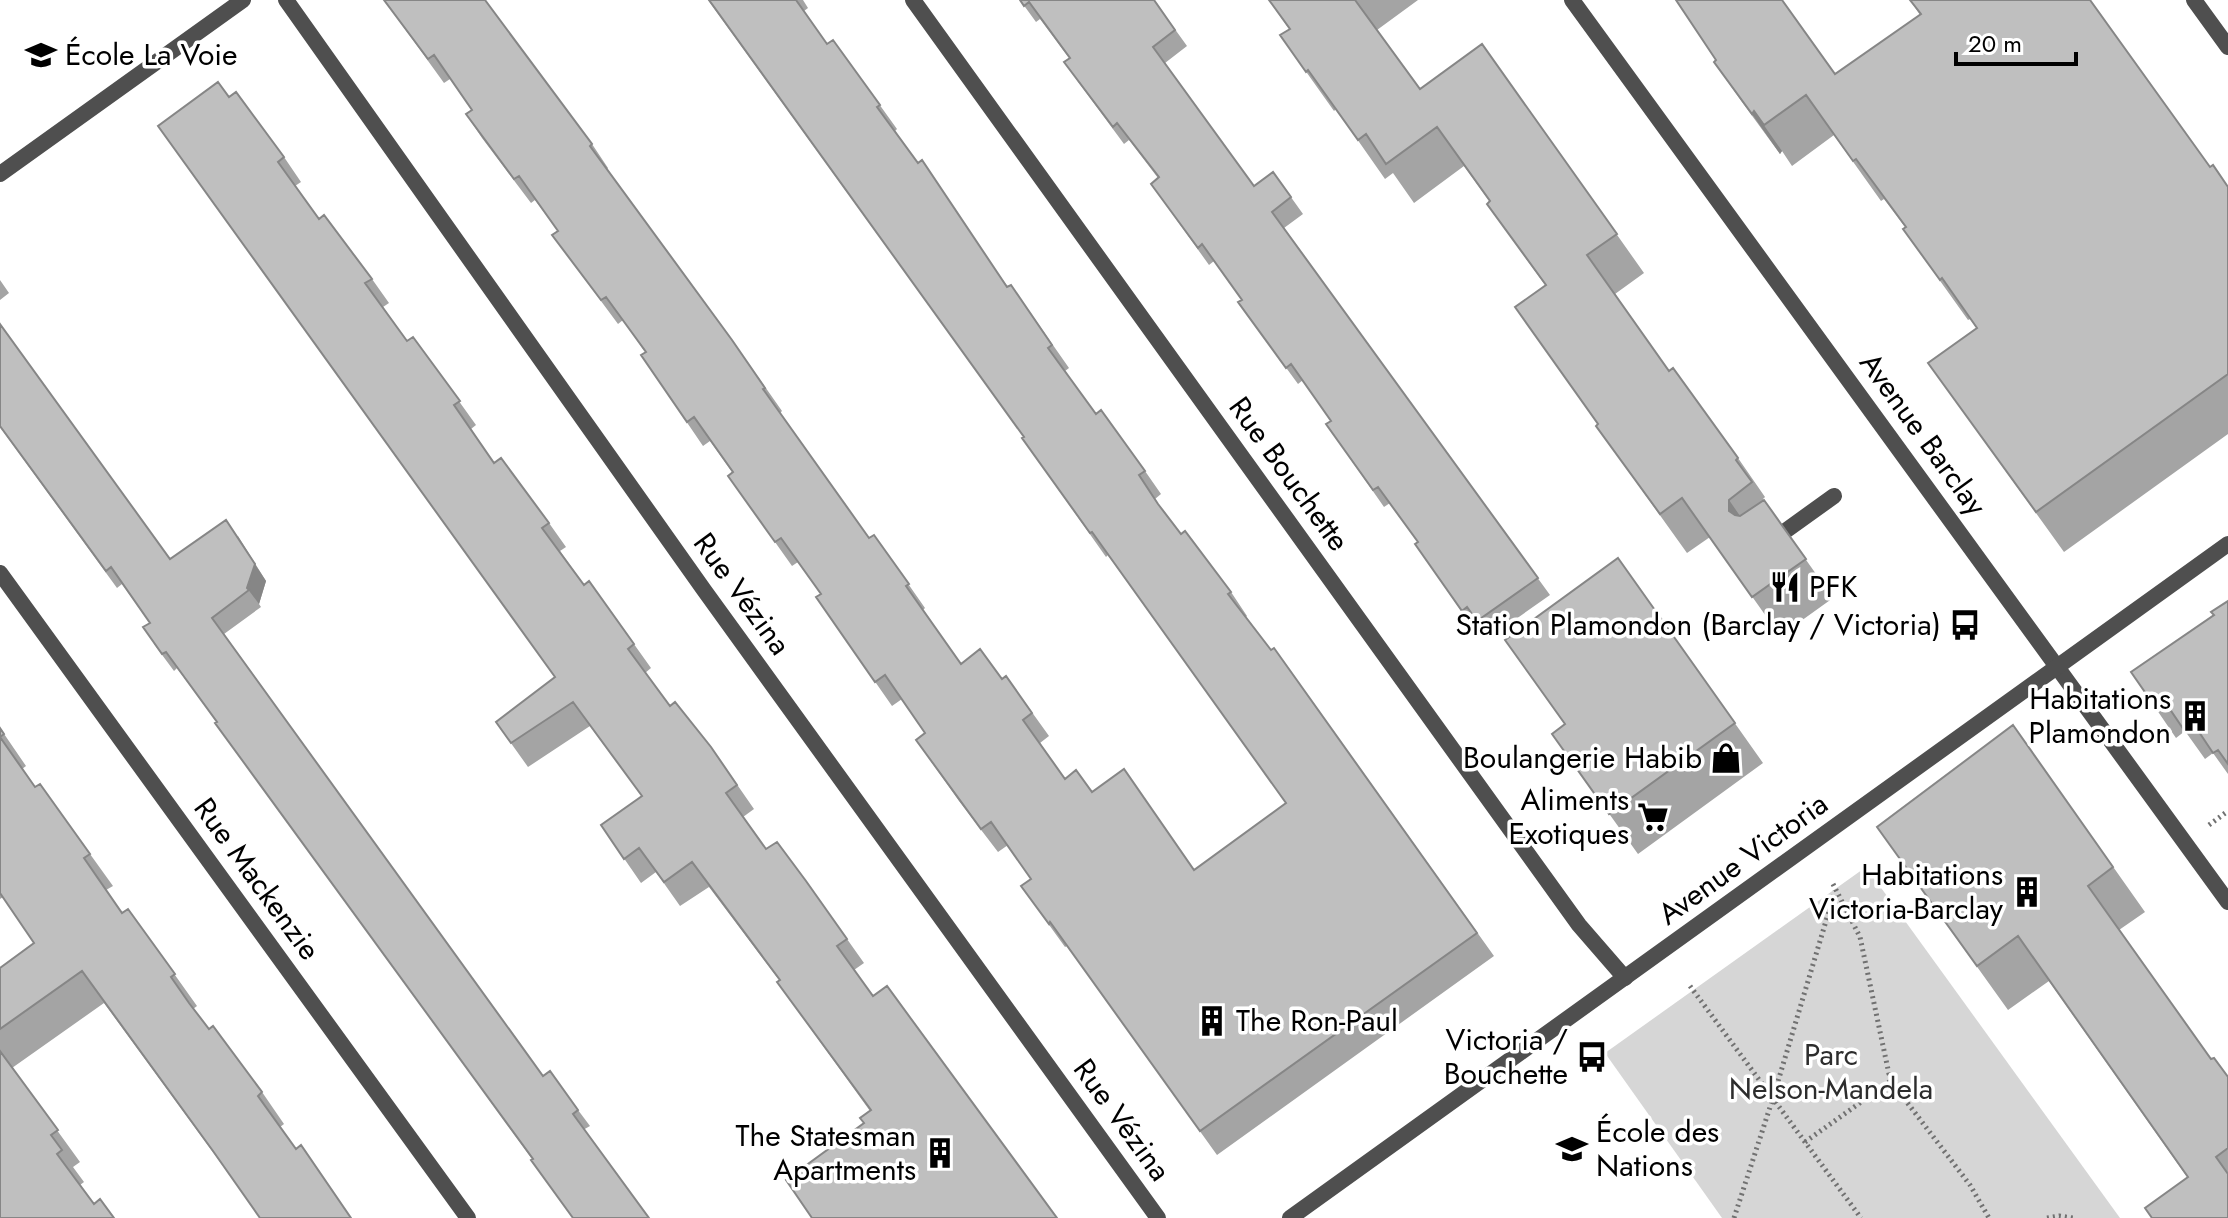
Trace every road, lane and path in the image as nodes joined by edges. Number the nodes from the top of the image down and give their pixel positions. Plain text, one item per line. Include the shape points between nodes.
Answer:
1 (243, 0) edge
2 (286, 0) edge
3 (913, 0) edge
4 (1572, 0) edge
5 (2194, 0) edge
6 (2228, 47) edge
7 (0, 174) edge
8 (1834, 496) dead end
9 (1766, 544) edge
10 (2228, 544) edge
11 (0, 573) edge
12 (2057, 667) junction
13 (2228, 811) edge
14 (2209, 825) dead end
15 (2228, 902) edge
16 (1625, 978) junction
17 (1690, 986) dead end
18 (1892, 1080) junction
19 (1773, 1098) junction
20 (1805, 1142) junction
21 (468, 1218) edge
22 (1158, 1218) edge
23 (1290, 1218) edge
24 (1734, 1218) edge
25 (1861, 1218) edge
26 (1989, 1218) edge
27 (2047, 1218) edge
28 (2073, 1218) edge

1 - 7 street
2 - 22 street, Rue Vézina
3 - 16 street, Rue Bouchette via 1579,925
4 - 12 street, Avenue Barclay
5 - 6 street
8 - 9 street
10 - 12 street, Avenue Victoria
11 - 21 street, Rue Mackenzie
12 - 15 street, Avenue Barclay
12 - 16 street, Avenue Victoria
13 - 14 path
16 - 23 street, Avenue Victoria
17 - 19 path
18 - 19 path via 1860,937 1834,887
18 - 20 path
18 - 26 path
19 - 20 path
19 - 24 path
20 - 25 path
27 - 28 path

